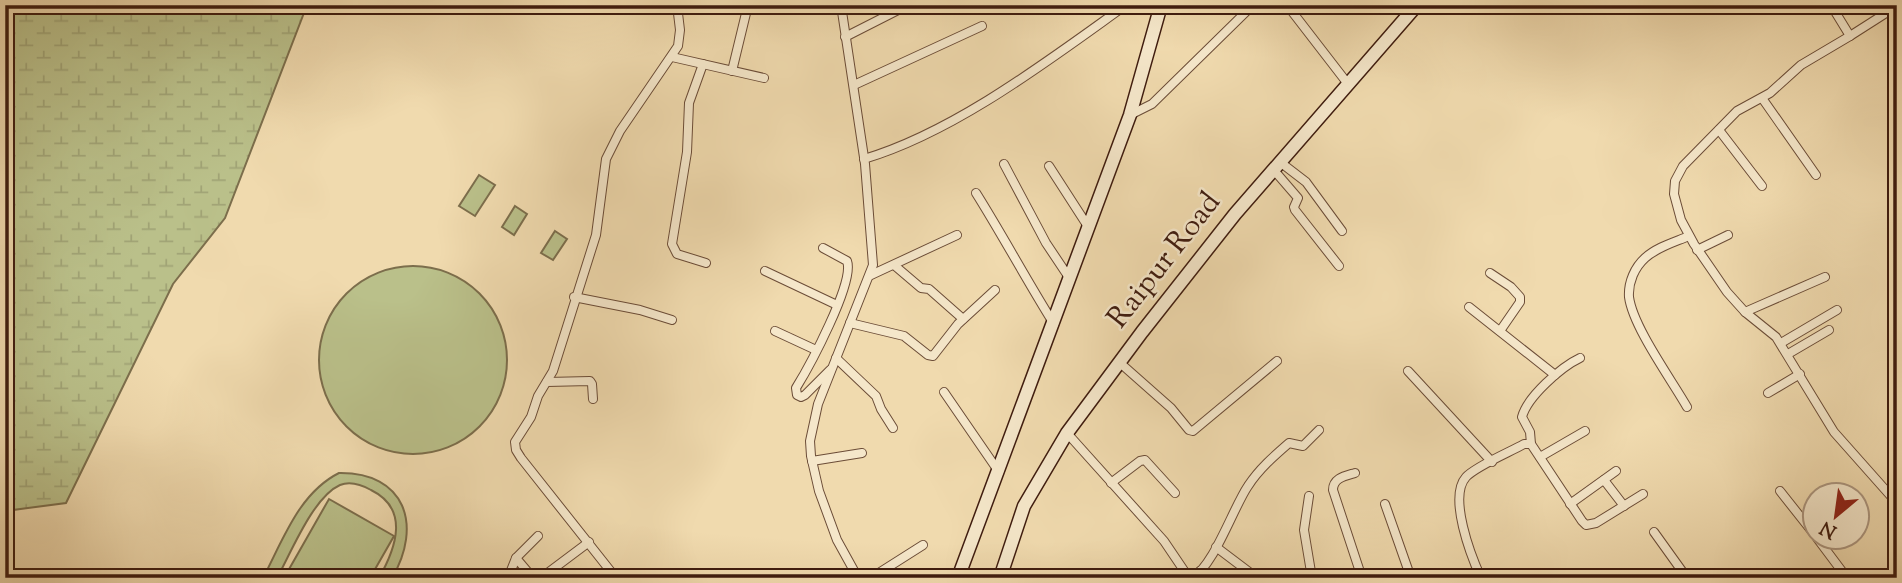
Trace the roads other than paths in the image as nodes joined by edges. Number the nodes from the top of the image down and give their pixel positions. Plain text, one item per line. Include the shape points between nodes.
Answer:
1 (677, 5) edge
2 (748, 5) edge
3 (841, 5) edge
4 (908, 5) edge
5 (1109, 5) edge
6 (1126, 5) edge
7 (1161, 5) edge
8 (1169, 5) edge
9 (1253, 5) edge
10 (1287, 5) edge
11 (1417, 5) edge
12 (1831, 5) edge
13 (1897, 6) edge
14 (1112, 15) junction
15 (982, 26) dead end
16 (845, 37) junction
17 (1850, 37) junction
18 (672, 57) junction
19 (703, 64) junction
20 (732, 71) junction
21 (764, 78) dead end
22 (1348, 84) junction
23 (854, 85) junction
24 (1137, 97) junction
25 (1762, 98) junction
26 (1130, 116) junction
27 (1719, 130) junction
28 (864, 159) junction
29 (1004, 164) dead end
30 (1277, 165) junction
31 (1049, 166) dead end
32 (1816, 176) dead end
33 (1762, 186) dead end
34 (976, 193) dead end
35 (1089, 228) junction
36 (1342, 231) dead end
37 (957, 235) dead end
38 (1728, 235) dead end
39 (1689, 236) junction
40 (823, 248) dead end
41 (1698, 250) junction
42 (706, 263) dead end
43 (894, 265) junction
44 (1339, 266) dead end
45 (765, 271) dead end
46 (1490, 273) dead end
47 (871, 275) junction
48 (1825, 277) dead end
49 (1070, 279) junction
50 (995, 290) dead end
51 (574, 297) junction
52 (837, 305) junction
53 (1469, 307) dead end
54 (1837, 310) dead end
55 (1745, 312) junction
56 (672, 320) dead end
57 (962, 320) junction
58 (850, 323) junction
59 (1054, 324) junction
60 (1829, 330) dead end
61 (775, 331) dead end
62 (1500, 331) junction
63 (1781, 343) junction
64 (816, 350) junction
65 (1788, 354) junction
66 (836, 358) junction
67 (1580, 358) dead end
68 (1277, 361) dead end
69 (1119, 362) junction
70 (832, 368) junction
71 (1408, 371) dead end
72 (1800, 374) junction
73 (1555, 375) junction
74 (547, 382) junction
75 (944, 392) dead end
76 (1768, 393) dead end
77 (593, 399) dead end
78 (1687, 407) dead end
79 (893, 428) dead end
80 (1319, 430) dead end
81 (1585, 431) dead end
82 (1067, 433) junction
83 (1531, 444) junction
84 (862, 453) dead end
85 (1539, 457) junction
86 (812, 461) junction
87 (1492, 462) junction
88 (1616, 471) dead end
89 (999, 472) junction
90 (1355, 473) dead end
91 (1604, 480) junction
92 (1111, 484) junction
93 (1780, 491) dead end
94 (1175, 493) dead end
95 (1643, 494) dead end
96 (1309, 496) dead end
97 (1897, 503) edge
98 (1385, 504) dead end
99 (1570, 504) junction
100 (1624, 506) junction
101 (1800, 516) edge
102 (1654, 532) dead end
103 (538, 537) dead end
104 (589, 542) junction
105 (923, 545) dead end
106 (1216, 547) junction
107 (1828, 552) edge
108 (516, 558) junction
109 (1200, 571) junction
110 (1479, 577) edge
111 (508, 578) edge
112 (533, 578) edge
113 (541, 578) edge
114 (616, 578) edge
115 (858, 578) edge
116 (871, 578) edge
117 (958, 578) edge
118 (1000, 578) edge
119 (1192, 578) edge
120 (1211, 578) edge
121 (1257, 578) edge
122 (1312, 578) edge
123 (1362, 578) edge
124 (1411, 578) edge
125 (1687, 578) edge
126 (1847, 578) edge

1 - 18 street via 680,38
2 - 20 street
3 - 16 street
4 - 16 street
5 - 14 street
6 - 14 street
7 - 24 street
8 - 24 street via 1146,82
9 - 26 street via 1152,104
10 - 22 street
11 - 22 street, Raipur Road
12 - 17 street
13 - 17 street
14 - 28 street via 947,123 896,149
15 - 23 street
16 - 23 street
17 - 25 street via 1801,65
18 - 19 street
18 - 51 street via 606,159 598,228
19 - 20 street
19 - 42 street via 689,103 687,152 672,244 677,254
20 - 21 street
22 - 30 street, Raipur Road
23 - 28 street
24 - 26 street
25 - 27 street via 1737,111
25 - 32 street
26 - 35 street
27 - 33 street
27 - 39 street via 1675,181 1675,202
28 - 47 street via 874,253
29 - 49 street
30 - 36 street via 1306,182
30 - 44 street via 1298,198 1295,210
30 - 69 street, Raipur Road
31 - 35 street
34 - 59 street
35 - 49 street
37 - 43 street
38 - 41 street
39 - 41 street
39 - 78 street via 1647,256 1629,288 1641,329
40 - 52 street via 848,265
41 - 55 street
43 - 47 street
43 - 57 street via 920,288 929,288
45 - 52 street
46 - 62 street via 1520,297
47 - 58 street
48 - 55 street
49 - 59 street
50 - 57 street
51 - 56 street
51 - 74 street via 567,331
52 - 64 street
53 - 62 street
54 - 63 street
55 - 63 street
57 - 58 street via 931,356 904,336
58 - 66 street
59 - 89 street
60 - 65 street
61 - 64 street
62 - 73 street
63 - 65 street
64 - 70 street via 796,388 797,395 806,395
65 - 72 street
66 - 70 street
66 - 79 street via 878,399
67 - 73 street
68 - 69 street via 1194,431
69 - 82 street, Raipur Road
70 - 86 street via 811,430
71 - 87 street
72 - 76 street
72 - 97 street via 1834,432
73 - 83 street via 1522,414
74 - 77 street via 590,381
74 - 104 street via 517,438 516,450
75 - 89 street
80 - 106 street via 1303,446 1289,443 1262,468
81 - 85 street
82 - 92 street
82 - 118 street, Raipur Road via 1024,506
83 - 85 street
83 - 87 street
84 - 86 street
85 - 99 street
86 - 115 street via 837,540
87 - 110 street via 1467,476 1461,493 1464,533
88 - 91 street
89 - 117 street
90 - 123 street via 1333,483 1333,490
91 - 99 street
91 - 100 street
92 - 94 street via 1144,460
92 - 119 street
93 - 101 street
95 - 100 street
96 - 122 street via 1304,530
98 - 124 street
99 - 100 street via 1589,526
102 - 125 street
103 - 108 street
104 - 113 street
104 - 114 street
105 - 116 street
106 - 109 street
106 - 121 street
107 - 126 street
108 - 111 street
108 - 112 street
109 - 119 street
109 - 120 street

